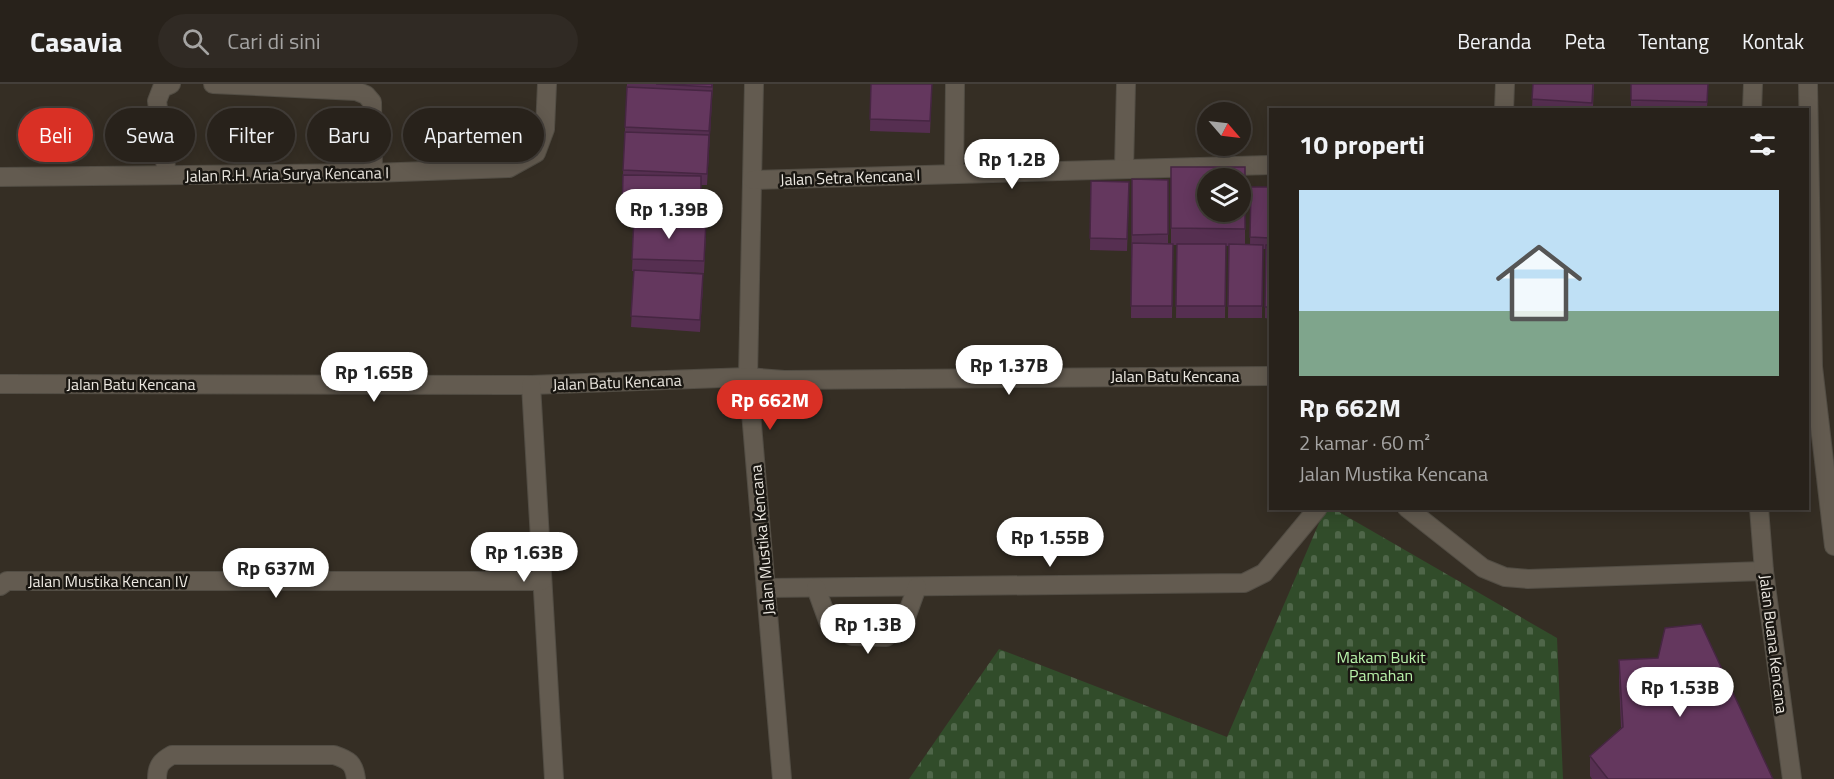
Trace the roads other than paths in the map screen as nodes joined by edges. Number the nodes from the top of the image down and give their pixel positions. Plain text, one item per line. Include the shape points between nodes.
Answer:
1 (171, 84) edge
2 (213, 84) edge
3 (547, 84) edge
4 (754, 84) edge
5 (955, 84) edge
6 (1126, 84) edge
7 (1505, 84) edge
8 (1753, 84) edge
9 (1808, 84) edge
10 (1504, 108) edge
11 (1752, 108) edge
12 (1808, 108) edge
13 (1809, 141) edge
14 (1269, 165) edge
15 (1124, 169) junction
16 (374, 173) junction
17 (954, 174) junction
18 (167, 175) junction
19 (0, 177) edge
20 (753, 180) junction
21 (1269, 376) edge
22 (748, 377) junction
23 (0, 384) edge
24 (531, 385) junction
25 (1316, 510) edge
26 (1410, 510) edge
27 (1759, 510) edge
28 (1834, 546) edge
29 (1764, 571) junction
30 (542, 580) junction
31 (0, 585) edge
32 (917, 587) junction
33 (766, 588) junction
34 (816, 588) junction
35 (157, 779) edge
36 (356, 779) edge
37 (554, 779) edge
38 (782, 779) edge
39 (1792, 779) edge

1 - 18 street via 162,88 157,101
2 - 16 street via 356,92 366,96 372,102
3 - 16 street, Jalan R.H. Aria Surya Kencana I via 545,129 536,153 510,168
4 - 20 street, Jalan Mustika Kencana
5 - 17 street
6 - 15 street
7 - 10 street
8 - 11 street
9 - 12 street
13 - 28 street via 1813,367
14 - 15 street, Jalan Setra Kencana I
15 - 17 street, Jalan Setra Kencana I
16 - 18 street, Jalan R.H. Aria Surya Kencana I
17 - 20 street, Jalan Setra Kencana I
18 - 19 street, Jalan R.H. Aria Surya Kencana I
20 - 22 street, Jalan Mustika Kencana
21 - 22 street, Jalan Batu Kencana via 796,380
22 - 24 street, Jalan Batu Kencana
22 - 33 street, Jalan Mustika Kencana
23 - 24 street, Jalan Batu Kencana
24 - 30 street
25 - 32 street via 1264,573 1244,583
26 - 29 street via 1483,568 1505,577
27 - 29 street, Jalan Buana Kencana
29 - 39 street, Jalan Buana Kencana
30 - 31 street, Jalan Mustika Kencan IV via 7,581
30 - 37 street
32 - 34 street
32 - 34 street via 904,622 886,637 852,636 828,621
33 - 34 street
33 - 38 street, Jalan Mustika Kencana
35 - 36 street via 157,768 172,755 334,755 348,760 355,768

